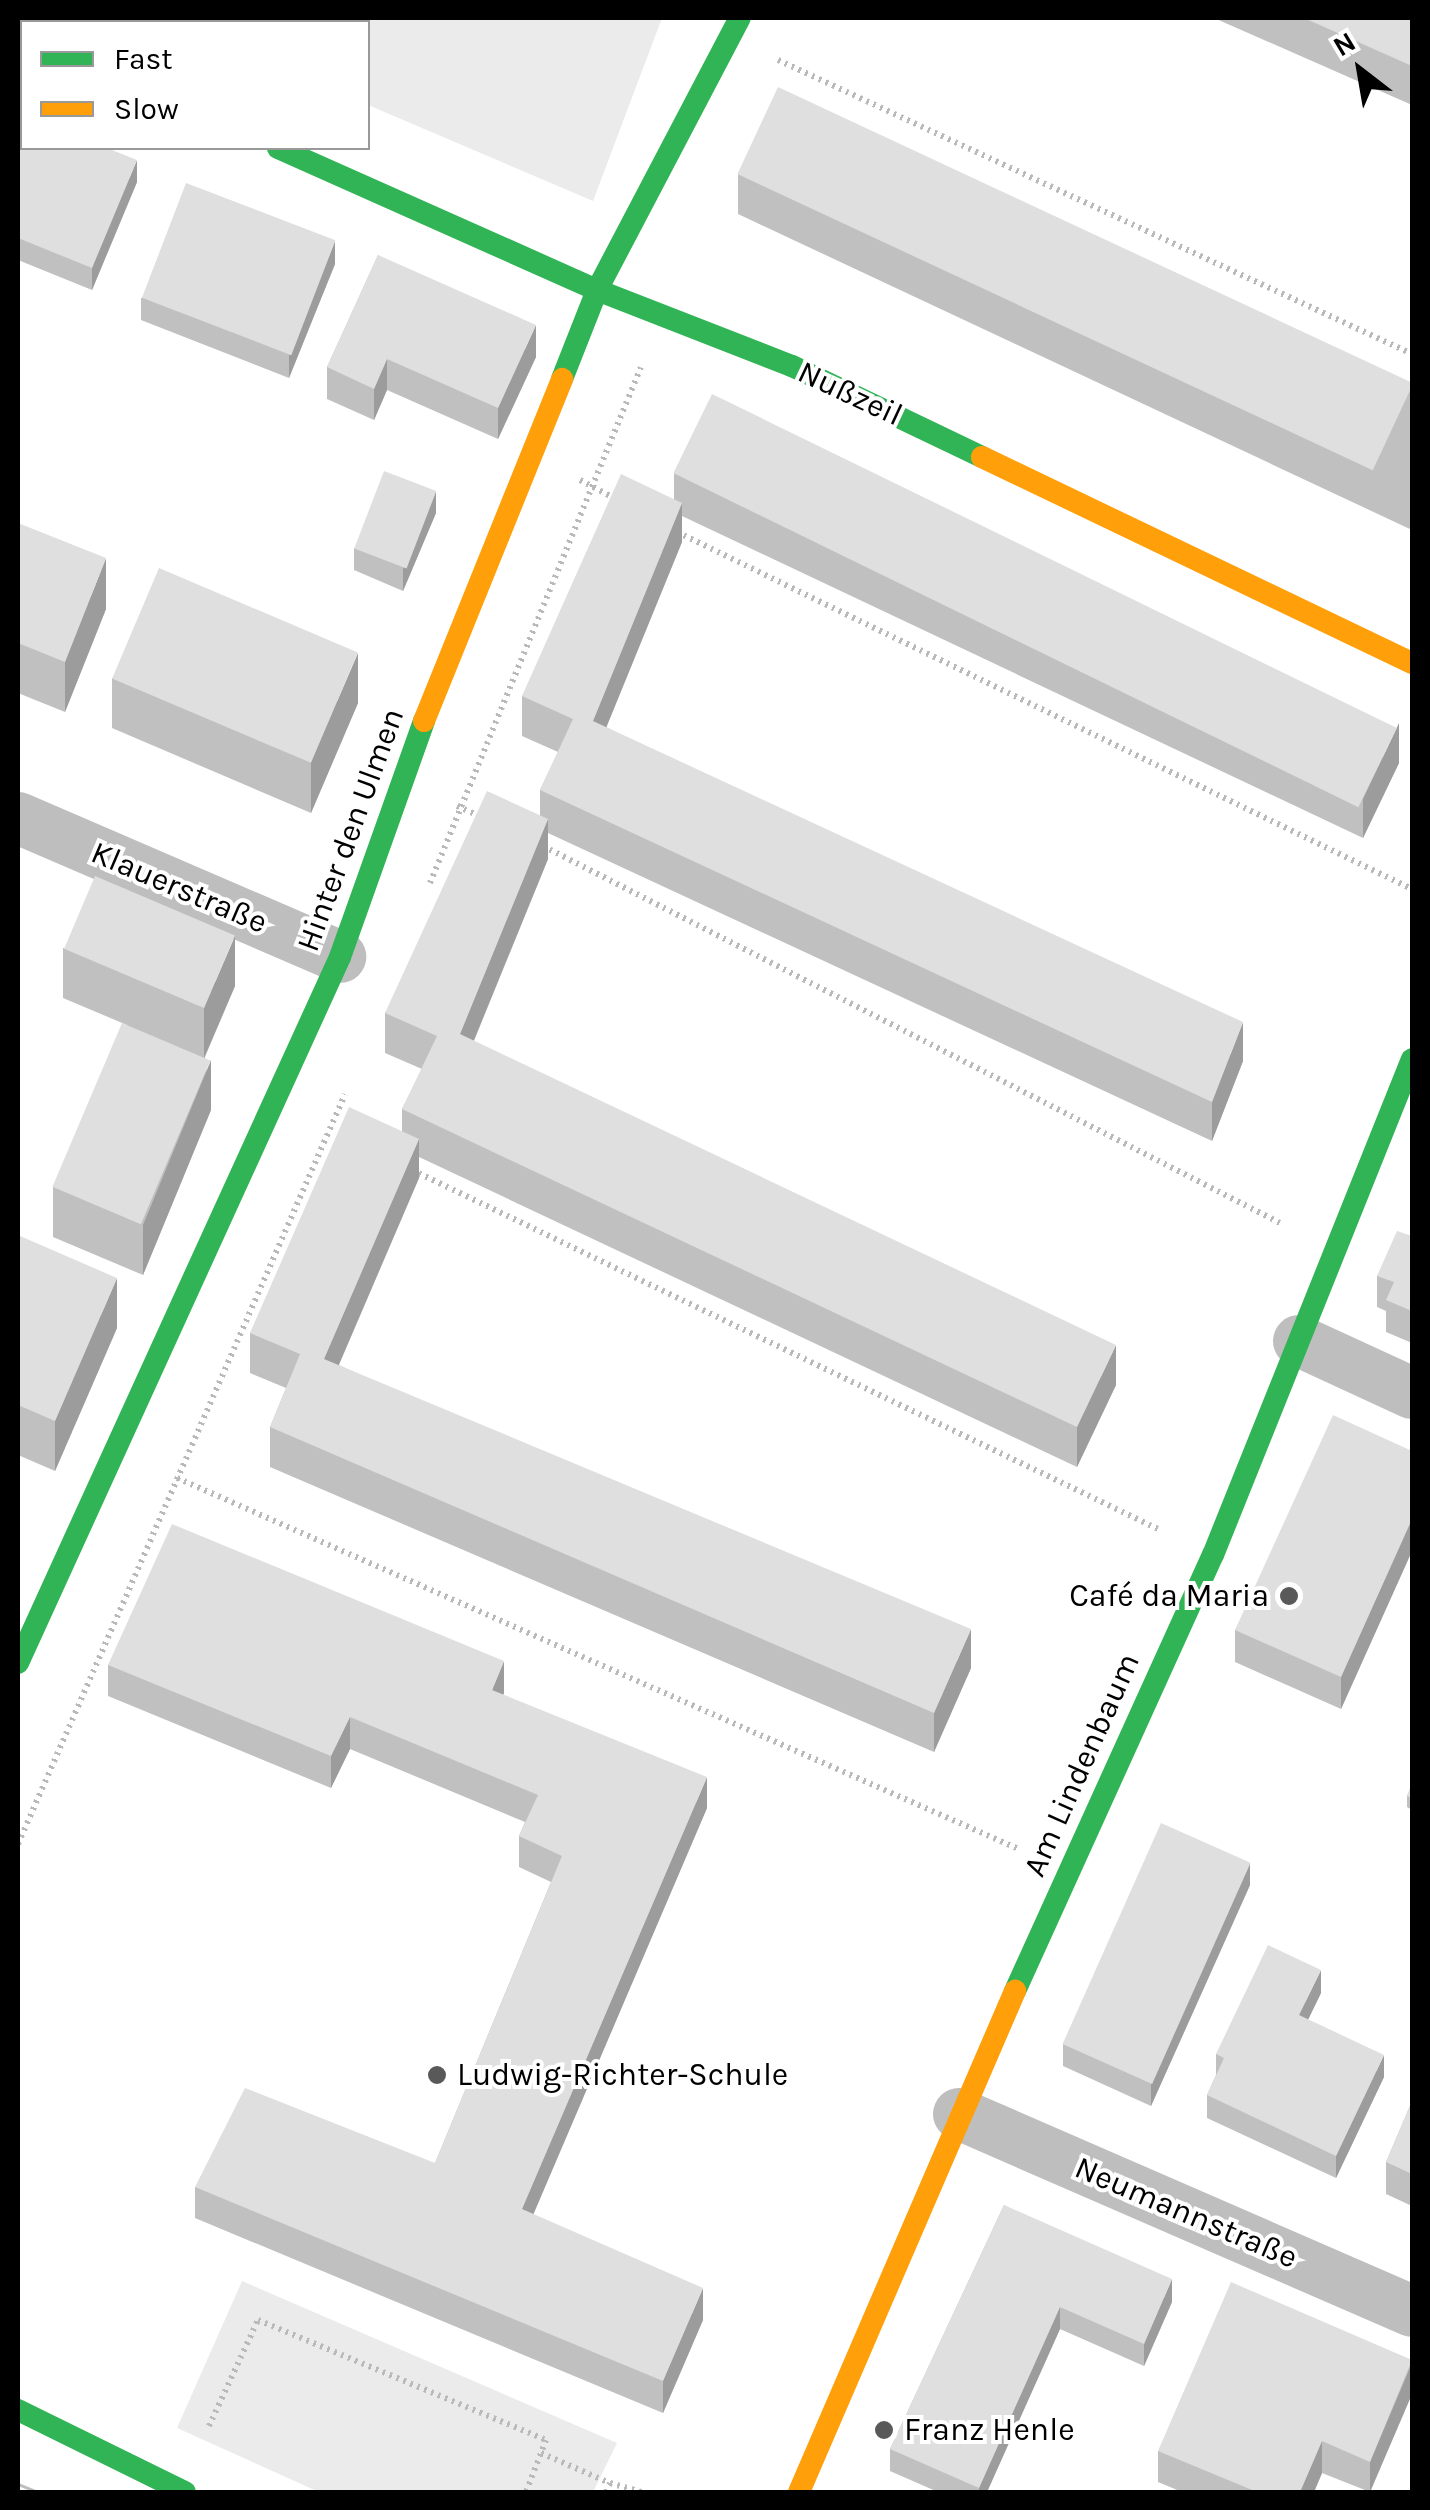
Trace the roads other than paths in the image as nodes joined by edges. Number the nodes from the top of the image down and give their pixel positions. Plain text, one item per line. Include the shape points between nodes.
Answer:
1 (736, 28) edge
2 (282, 150) edge
3 (596, 290) junction
4 (1412, 663) edge
5 (18, 818) edge
6 (340, 958) junction
7 (1412, 1058) edge
8 (1299, 1341) junction
9 (1412, 1393) edge
10 (18, 1663) edge
11 (959, 2114) junction
12 (1412, 2311) edge
13 (18, 2410) edge
14 (185, 2492) edge
15 (799, 2492) edge

1 - 3 street, Hinter den Ulmen
2 - 3 street, Nußzeil
3 - 4 street, Nußzeil via 792,366
3 - 6 street, Hinter den Ulmen via 401,780
5 - 6 street, Klauerstraße
6 - 10 street, Hinter den Ulmen
7 - 8 street, Am Lindenbaum
8 - 9 street
8 - 11 street, Am Lindenbaum via 1213,1555
11 - 12 street, Neumannstraße
11 - 15 street, Am Lindenbaum
13 - 14 street

